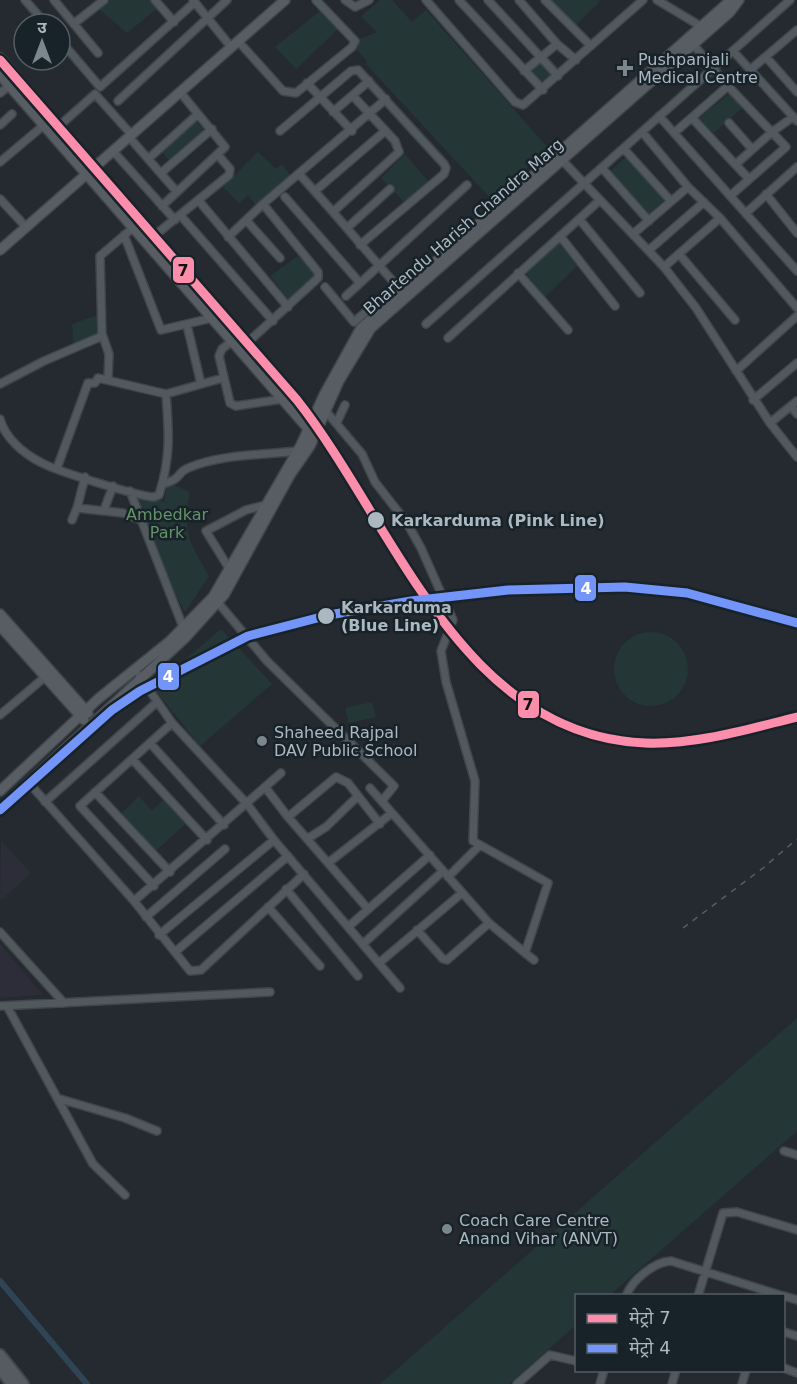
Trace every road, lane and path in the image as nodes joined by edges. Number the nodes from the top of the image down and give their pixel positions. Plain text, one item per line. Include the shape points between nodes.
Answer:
1 (26, 0) edge
2 (54, 0) edge
3 (104, 0) edge
4 (155, 0) edge
5 (227, 0) edge
6 (285, 0) edge
7 (316, 0) edge
8 (345, 0) edge
9 (369, 0) edge
10 (426, 0) edge
11 (459, 0) edge
12 (488, 0) edge
13 (519, 0) edge
14 (545, 0) edge
15 (644, 0) edge
16 (657, 0) edge
17 (731, 0) edge
18 (739, 0) edge
19 (790, 0) edge
20 (194, 1) edge
21 (36, 12) edge
22 (208, 18) junction
23 (76, 22) junction
24 (174, 22) junction
25 (702, 27) junction
26 (797, 30) edge
27 (234, 44) junction
28 (557, 44) junction
29 (693, 44) junction
30 (591, 46) junction
31 (733, 51) junction
32 (98, 53) dead end
33 (72, 54) edge
34 (766, 57) junction
35 (0, 58) edge
36 (540, 58) junction
37 (576, 60) junction
38 (712, 68) junction
39 (750, 70) junction
40 (524, 71) junction
41 (0, 75) edge
42 (558, 76) junction
43 (18, 78) junction
44 (369, 81) junction
45 (307, 83) junction
46 (10, 86) junction
47 (728, 86) junction
48 (543, 90) junction
49 (180, 92) junction
50 (797, 92) edge
51 (0, 93) edge
52 (320, 96) junction
53 (353, 96) junction
54 (386, 99) junction
55 (118, 101) dead end
56 (333, 112) junction
57 (12, 114) dead end
58 (198, 114) junction
59 (370, 114) junction
60 (659, 116) junction
61 (692, 118) junction
62 (795, 119) edge
63 (729, 123) dead end
64 (0, 124) edge
65 (44, 125) junction
66 (58, 127) junction
67 (212, 129) junction
68 (280, 131) dead end
69 (352, 131) junction
70 (385, 131) junction
71 (771, 132) junction
72 (643, 133) junction
73 (674, 133) junction
74 (130, 135) junction
75 (624, 149) junction
76 (752, 149) junction
77 (112, 151) junction
78 (218, 155) junction
79 (560, 157) junction
80 (148, 159) junction
81 (0, 162) edge
82 (736, 164) junction
83 (797, 167) edge
84 (602, 168) junction
85 (90, 170) junction
86 (161, 173) junction
87 (300, 175) junction
88 (749, 179) junction
89 (584, 184) junction
90 (467, 185) dead end
91 (688, 187) junction
92 (390, 189) dead end
93 (315, 191) junction
94 (177, 192) junction
95 (766, 194) junction
96 (730, 195) junction
97 (285, 197) dead end
98 (0, 199) edge
99 (600, 200) junction
100 (199, 201) junction
101 (671, 201) junction
102 (704, 202) junction
103 (263, 204) junction
104 (162, 206) junction
105 (334, 211) junction
106 (746, 213) junction
107 (178, 218) junction
108 (720, 218) junction
109 (246, 220) junction
110 (580, 220) junction
111 (649, 221) junction
112 (135, 226) junction
113 (26, 227) junction
114 (347, 228) junction
115 (797, 233) edge
116 (633, 234) junction
117 (124, 235) junction
118 (154, 236) junction
119 (560, 236) junction
120 (228, 237) junction
121 (360, 245) junction
122 (0, 250) edge
123 (649, 250) junction
124 (679, 254) junction
125 (280, 258) dead end
126 (377, 267) junction
127 (664, 267) junction
128 (797, 271) edge
129 (518, 273) junction
130 (360, 283) junction
131 (325, 287) dead end
132 (401, 291) junction
133 (640, 293) dead end
134 (346, 296) dead end
135 (615, 306) dead end
136 (288, 307) junction
137 (797, 308) edge
138 (797, 316) edge
139 (212, 318) junction
140 (735, 320) dead end
141 (273, 321) junction
142 (426, 324) dead end
143 (186, 325) junction
144 (568, 330) dead end
145 (102, 334) junction
146 (448, 339) dead end
147 (232, 341) junction
148 (246, 344) junction
149 (797, 363) edge
150 (736, 371) junction
151 (223, 378) junction
152 (108, 379) junction
153 (0, 384) edge
154 (201, 384) junction
155 (166, 394) junction
156 (283, 399) junction
157 (753, 400) junction
158 (794, 404) edge
159 (345, 405) dead end
160 (323, 408) junction
161 (797, 414) edge
162 (0, 419) edge
163 (316, 422) junction
164 (337, 422) junction
165 (770, 423) junction
166 (312, 433) junction
167 (298, 451) junction
168 (797, 457) edge
169 (57, 468) junction
170 (85, 477) junction
171 (162, 484) junction
172 (112, 486) junction
173 (130, 491) junction
174 (265, 505) junction
175 (77, 508) junction
176 (104, 510) junction
177 (72, 520) dead end
178 (140, 520) junction
179 (230, 570) junction
180 (215, 599) junction
181 (0, 614) edge
182 (0, 626) edge
183 (183, 627) junction
184 (134, 670) junction
185 (45, 676) junction
186 (141, 678) junction
187 (157, 702) junction
188 (83, 713) junction
189 (1, 714) edge
190 (172, 723) junction
191 (92, 724) junction
192 (150, 743) junction
193 (132, 759) junction
194 (281, 772) dead end
195 (28, 782) junction
196 (265, 787) junction
197 (370, 788) dead end
198 (0, 791) edge
199 (95, 792) junction
200 (358, 796) junction
201 (382, 801) junction
202 (45, 802) junction
203 (248, 804) junction
204 (0, 809) edge
205 (392, 813) junction
206 (288, 817) junction
207 (380, 824) junction
208 (224, 825) junction
209 (307, 839) junction
210 (207, 840) junction
211 (274, 840) junction
212 (480, 845) junction
213 (225, 849) dead end
214 (430, 855) junction
215 (288, 856) junction
216 (328, 863) junction
217 (170, 872) junction
218 (304, 874) junction
219 (446, 874) junction
220 (154, 886) junction
221 (286, 889) junction
222 (462, 893) junction
223 (134, 901) junction
224 (268, 907) junction
225 (368, 909) junction
226 (146, 917) junction
227 (489, 923) junction
228 (348, 927) junction
229 (417, 930) junction
230 (0, 932) edge
231 (159, 934) junction
232 (363, 944) junction
233 (174, 952) junction
234 (525, 953) junction
235 (534, 960) dead end
236 (379, 963) junction
237 (320, 966) dead end
238 (358, 976) dead end
239 (400, 988) dead end
240 (270, 992) dead end
241 (64, 1003) junction
242 (3, 1006) edge
243 (60, 1099) junction
244 (157, 1131) dead end
245 (784, 1151) dead end
246 (797, 1155) edge
247 (125, 1195) dead end
248 (797, 1230) edge
249 (705, 1272) junction
250 (627, 1294) edge
251 (699, 1294) edge
252 (770, 1294) edge
253 (0, 1355) edge
254 (575, 1361) edge
255 (0, 1369) edge
256 (12, 1384) edge
257 (22, 1384) edge
258 (517, 1384) edge

1 - 21 street
2 - 23 street
3 - 23 street
4 - 24 street
5 - 22 street
6 - 27 main road
7 - 45 street via 355,41
8 - 9 street via 355,7
10 - 48 street via 515,102 525,105
11 - 40 street
12 - 36 street
13 - 28 street
14 - 30 street
15 - 30 street
16 - 25 street
17 - 25 main road, Bhartendu Harish Chandra Marg
18 - 29 main road, Bhartendu Harish Chandra Marg
19 - 31 street
20 - 22 street
20 - 24 street
22 - 27 street
22 - 55 street
23 - 32 street
24 - 33 street via 100,87
25 - 79 main road, Bhartendu Harish Chandra Marg
26 - 34 street
27 - 45 street via 283,92 291,94
27 - 49 main road
28 - 36 street
28 - 37 street
29 - 38 street
29 - 79 main road, Bhartendu Harish Chandra Marg
30 - 37 street
31 - 38 street
31 - 39 street
34 - 39 street
34 - 50 street
35 - 43 main road
36 - 40 street
36 - 42 street
37 - 42 street
38 - 47 street
38 - 60 street
39 - 62 street
40 - 48 street
41 - 46 main road
42 - 48 street
43 - 46 street
43 - 66 main road
44 - 52 street via 354,69
44 - 53 street
44 - 54 street
45 - 52 street
46 - 51 street
46 - 65 main road
47 - 61 street
47 - 71 street
49 - 58 street
49 - 74 main road
52 - 56 street
52 - 68 street
53 - 56 street
53 - 59 street
54 - 59 street
54 - 121 street via 446,168 444,174
56 - 69 street
57 - 64 street
58 - 67 street
58 - 80 street
59 - 69 street
59 - 70 street
60 - 72 street
60 - 73 street
61 - 73 street
61 - 82 street
62 - 71 street
63 - 76 street
65 - 81 street
65 - 85 main road
66 - 74 street via 95,94
66 - 85 main road
67 - 78 street via 225,145
67 - 86 street
69 - 87 street
70 - 93 street
70 - 105 street via 397,144 398,154
71 - 76 street
71 - 88 street via 786,147
72 - 75 street
72 - 91 street
73 - 96 street
74 - 77 main road
74 - 80 street
75 - 84 street
75 - 101 street
76 - 82 street
77 - 85 main road
77 - 104 street
78 - 94 street
78 - 100 street via 230,173
79 - 89 street
79 - 132 main road, Bhartendu Harish Chandra Marg
80 - 86 street
82 - 88 street
83 - 95 street
84 - 89 street
84 - 111 street
85 - 112 main road
85 - 113 main road
85 - 118 main road
86 - 94 street
87 - 93 street
87 - 103 street
88 - 96 street
89 - 99 street
89 - 142 street
90 - 126 street
91 - 101 street
91 - 102 street
92 - 114 street
93 - 105 street
94 - 104 street
95 - 106 street
95 - 115 street
96 - 106 street
97 - 130 street
98 - 113 street
99 - 110 street
99 - 116 street
100 - 107 street
100 - 120 street
101 - 111 street
102 - 108 street
102 - 123 street
103 - 109 street
103 - 136 street via 318,272 318,278
104 - 107 street
105 - 114 street
106 - 128 street
107 - 118 street
107 - 141 street
108 - 124 street
108 - 137 street
109 - 120 street
109 - 125 street
110 - 119 street
110 - 133 street
111 - 116 street
112 - 117 street
112 - 139 main road
113 - 122 main road
114 - 121 street
116 - 123 street
117 - 143 street via 159,328
117 - 145 street via 100,256
118 - 148 main road
119 - 129 street
119 - 135 street
120 - 136 street
121 - 126 street
123 - 127 street
124 - 127 street
124 - 140 street
126 - 130 street
126 - 132 street
127 - 150 street
129 - 144 street
129 - 146 street
130 - 134 street
131 - 132 street via 354,322
132 - 160 main road, Bhartendu Harish Chandra Marg via 362,339
136 - 141 street
138 - 150 street
139 - 143 street
139 - 147 main road
141 - 148 street
143 - 154 street
145 - 152 street via 109,354
145 - 153 street via 95,341
147 - 151 street via 219,352
147 - 156 main road
148 - 163 main road
149 - 157 street
150 - 157 street
151 - 154 street
151 - 156 street via 234,406
152 - 155 street
152 - 169 street via 88,383
154 - 155 street
155 - 171 street via 170,454
156 - 166 main road
157 - 165 street
158 - 161 street
158 - 165 street
159 - 164 street
160 - 163 main road, Bhartendu Harish Chandra Marg
160 - 164 street
162 - 169 street via 19,448 41,463
163 - 166 main road, Bhartendu Harish Chandra Marg
164 - 212 street via 422,548 453,620 441,651 446,682 475,781 473,841
165 - 168 street
166 - 167 main road, Bhartendu Harish Chandra Marg
166 - 180 main road, Bhartendu Harish Chandra Marg via 238,572
167 - 171 street via 209,461 186,468 178,480
167 - 174 main road, Bhartendu Harish Chandra Marg
169 - 170 street
170 - 172 street
170 - 175 street
171 - 173 street via 159,495 154,497
172 - 173 street
172 - 176 street
173 - 178 street
174 - 179 main road, Bhartendu Harish Chandra Marg
174 - 179 street via 246,510 206,531
175 - 176 street
175 - 177 street
176 - 178 street
178 - 183 street
179 - 180 main road, Bhartendu Harish Chandra Marg
180 - 183 main road, Bhartendu Harish Chandra Marg
180 - 186 main road, Bhartendu Harish Chandra Marg
180 - 201 street via 267,661 394,786
181 - 188 main road
182 - 185 main road
183 - 184 main road, Bhartendu Harish Chandra Marg
184 - 186 street
184 - 188 main road, Bhartendu Harish Chandra Marg
185 - 188 main road
185 - 189 street
186 - 187 street
186 - 191 main road, Bhartendu Harish Chandra Marg
187 - 190 street
187 - 202 street
188 - 191 main road
188 - 198 main road, Bhartendu Harish Chandra Marg
190 - 192 street
190 - 203 street
191 - 195 main road, Bhartendu Harish Chandra Marg
192 - 193 street
192 - 208 street
193 - 199 street
193 - 210 street
194 - 196 street
195 - 202 street
195 - 204 main road, Bhartendu Harish Chandra Marg
196 - 203 street
196 - 206 street
197 - 201 street
199 - 217 street
199 - 220 street via 80,808
200 - 206 street via 348,783 336,777
200 - 207 street
200 - 209 street via 326,827
201 - 205 street
202 - 223 street
203 - 208 street
203 - 211 street
205 - 207 street
205 - 214 street
206 - 209 street
207 - 216 street
208 - 210 street
209 - 216 street
210 - 217 street
211 - 215 street
211 - 231 street
212 - 219 street
212 - 234 street via 548,883
213 - 226 street
214 - 219 street
214 - 225 street
215 - 218 street
215 - 233 street
216 - 225 street
217 - 220 street
218 - 221 street
218 - 228 street
219 - 222 street
219 - 232 street
220 - 223 street
221 - 224 street
221 - 238 street
222 - 227 street
222 - 229 street
223 - 226 street
224 - 233 street via 201,970 190,971
224 - 237 street
225 - 228 street
226 - 231 street
227 - 229 street via 447,960
227 - 234 street
228 - 232 street
229 - 236 street
230 - 241 street
231 - 233 street
232 - 236 street
234 - 235 street
236 - 239 street
240 - 241 street
241 - 242 street
242 - 243 street
243 - 244 street
243 - 247 street via 93,1164
245 - 246 street
248 - 249 street via 737,1212 723,1212
249 - 250 street via 663,1262 656,1264
249 - 251 street
249 - 252 street
253 - 257 main road
254 - 258 street via 550,1355
255 - 256 main road

